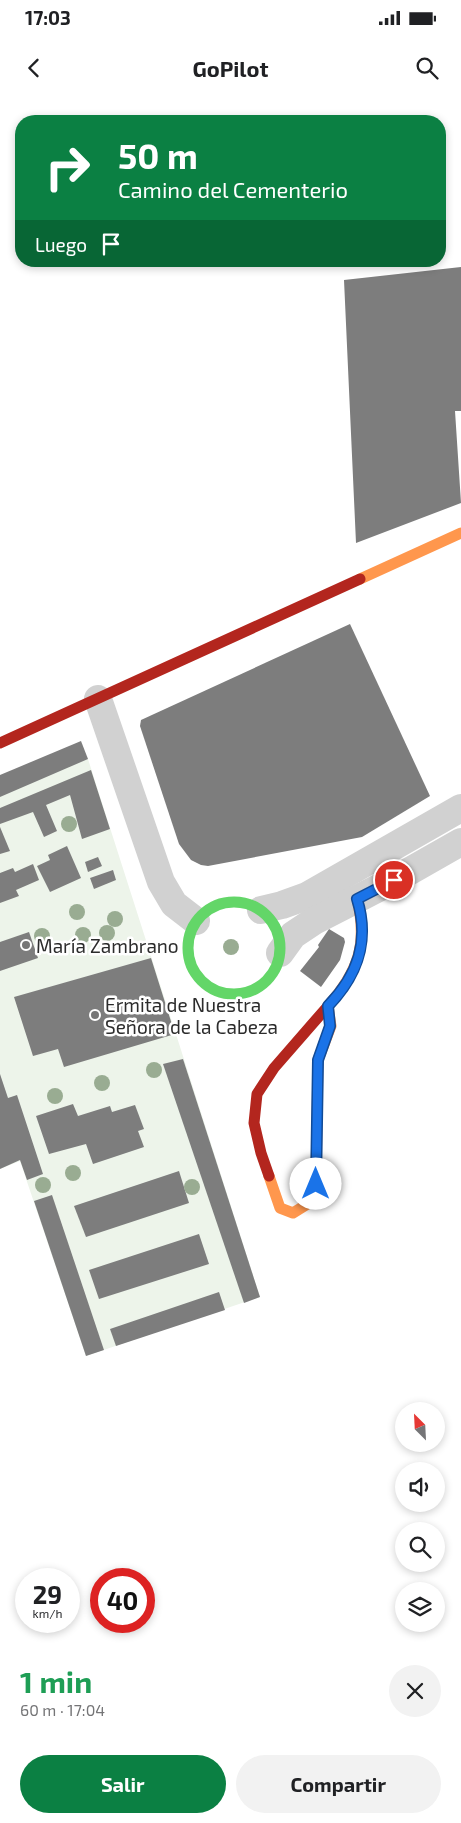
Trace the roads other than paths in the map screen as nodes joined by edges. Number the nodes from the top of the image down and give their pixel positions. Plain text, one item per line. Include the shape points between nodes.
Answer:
1 (461, 533) edge
2 (98, 699) junction
3 (0, 743) edge
4 (461, 808) edge
5 (461, 842) edge
6 (357, 899) junction
7 (261, 910) junction
8 (196, 921) junction
9 (280, 953) junction
10 (328, 1006) junction

1 - 2 street
2 - 3 street
2 - 8 street via 161,882 174,904
4 - 7 street via 307,896
5 - 6 street
6 - 9 street via 293,935
6 - 10 street via 362,915 363,938 354,973
7 - 8 street via 248,903 219,904
7 - 9 street via 276,929
8 - 9 street via 189,934 187,950 198,978 210,988 240,994 254,989 276,968
10 - 10 street via 330,1026 318,1060 316,1184 309,1203 292,1213 280,1208 260,1153 254,1123 257,1094 274,1068

